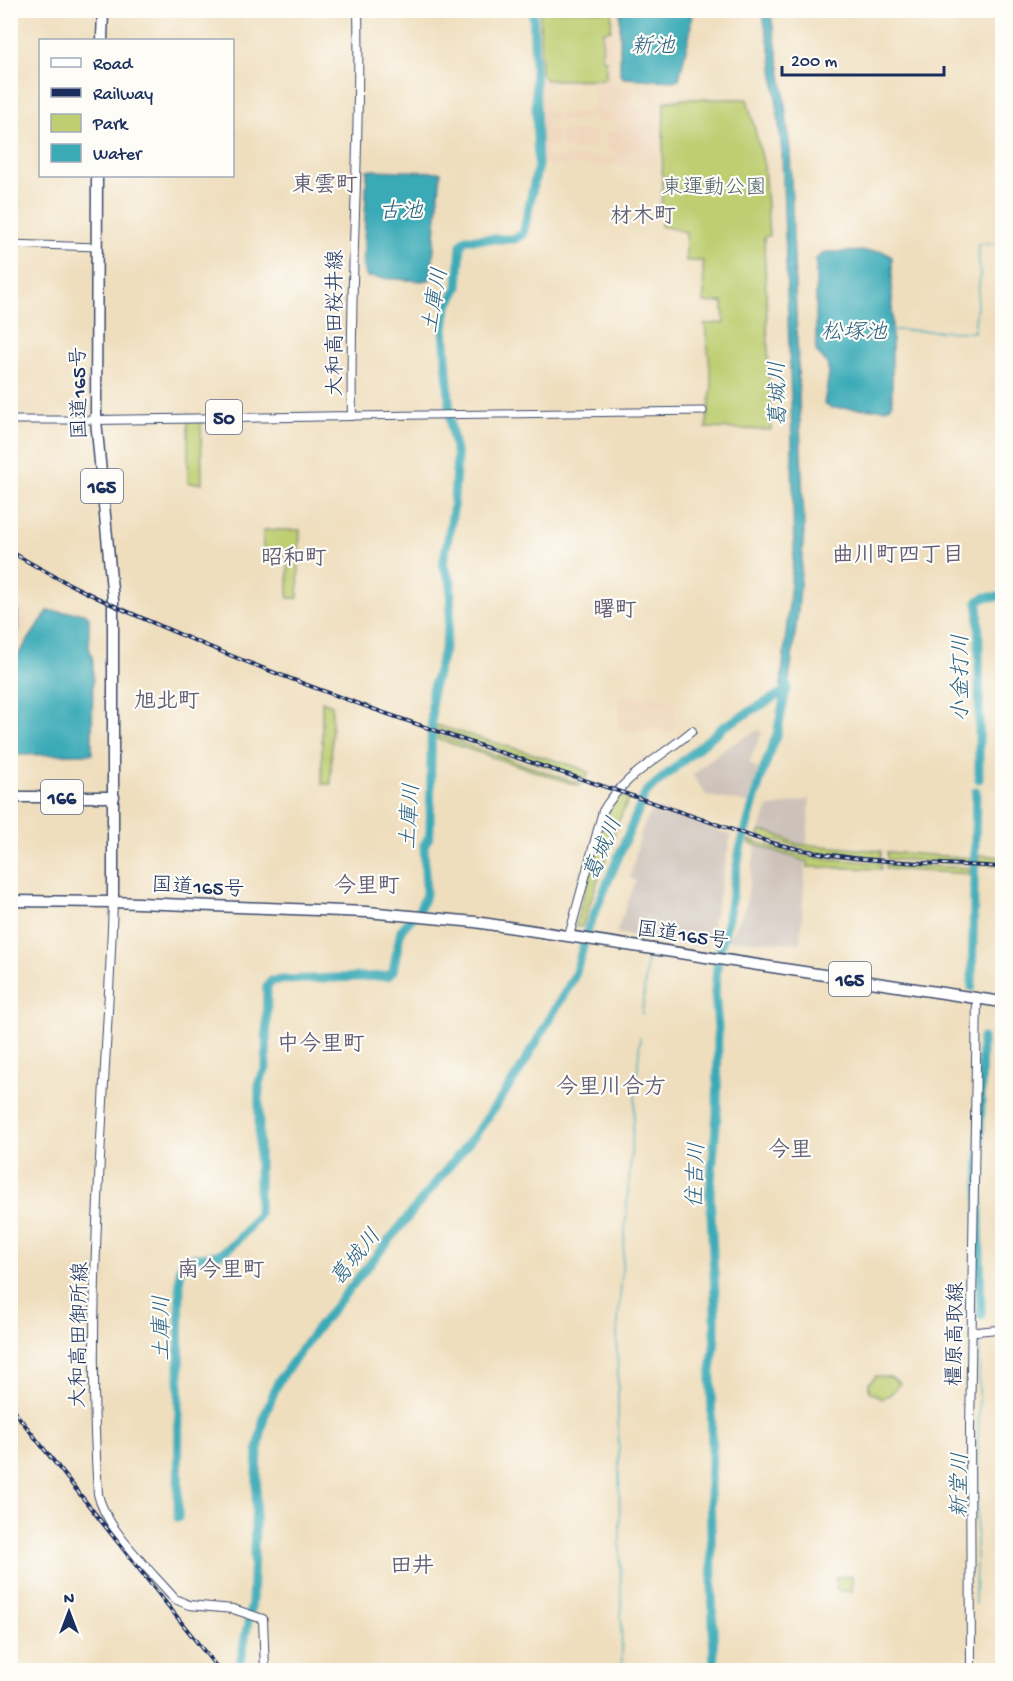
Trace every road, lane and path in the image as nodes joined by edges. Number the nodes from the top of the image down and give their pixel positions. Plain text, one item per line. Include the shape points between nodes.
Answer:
1 (103, 10) edge
2 (358, 10) edge
3 (102, 39) edge
4 (97, 177) edge
5 (10, 244) edge
6 (96, 247) junction
7 (703, 411) dead end
8 (352, 416) junction
9 (10, 420) edge
10 (96, 420) junction
11 (692, 731) dead end
12 (10, 797) edge
13 (114, 797) junction
14 (10, 901) edge
15 (113, 902) junction
16 (573, 936) junction
17 (976, 999) junction
18 (1002, 1002) edge
19 (1002, 1329) edge
20 (972, 1332) junction
21 (264, 1671) edge
22 (971, 1671) edge

1 - 3 highway
2 - 8 main road, 大和高田桜井線 via 357,165 351,263
4 - 6 highway, 国道165号 / 165
5 - 6 street
6 - 10 highway, 国道165号 / 165
7 - 8 street
8 - 10 main road, 大和高田桜井線 / 50
9 - 10 street
10 - 13 highway, 国道165号 / 165 via 113,600
11 - 16 main road via 620,786 603,811
12 - 13 highway, 166
13 - 15 highway, 国道165号 / 165
14 - 15 highway
15 - 16 highway, 国道165号 / 165 via 413,916
15 - 21 main road, 大和高田御所線 via 111,1002 99,1154 95,1344 100,1507 174,1599 263,1619
16 - 17 highway, 国道165号 / 165
17 - 18 highway, 国道165号 / 165
17 - 20 main road, 橿原高取線
19 - 20 street
20 - 22 main road, 橿原高取線

